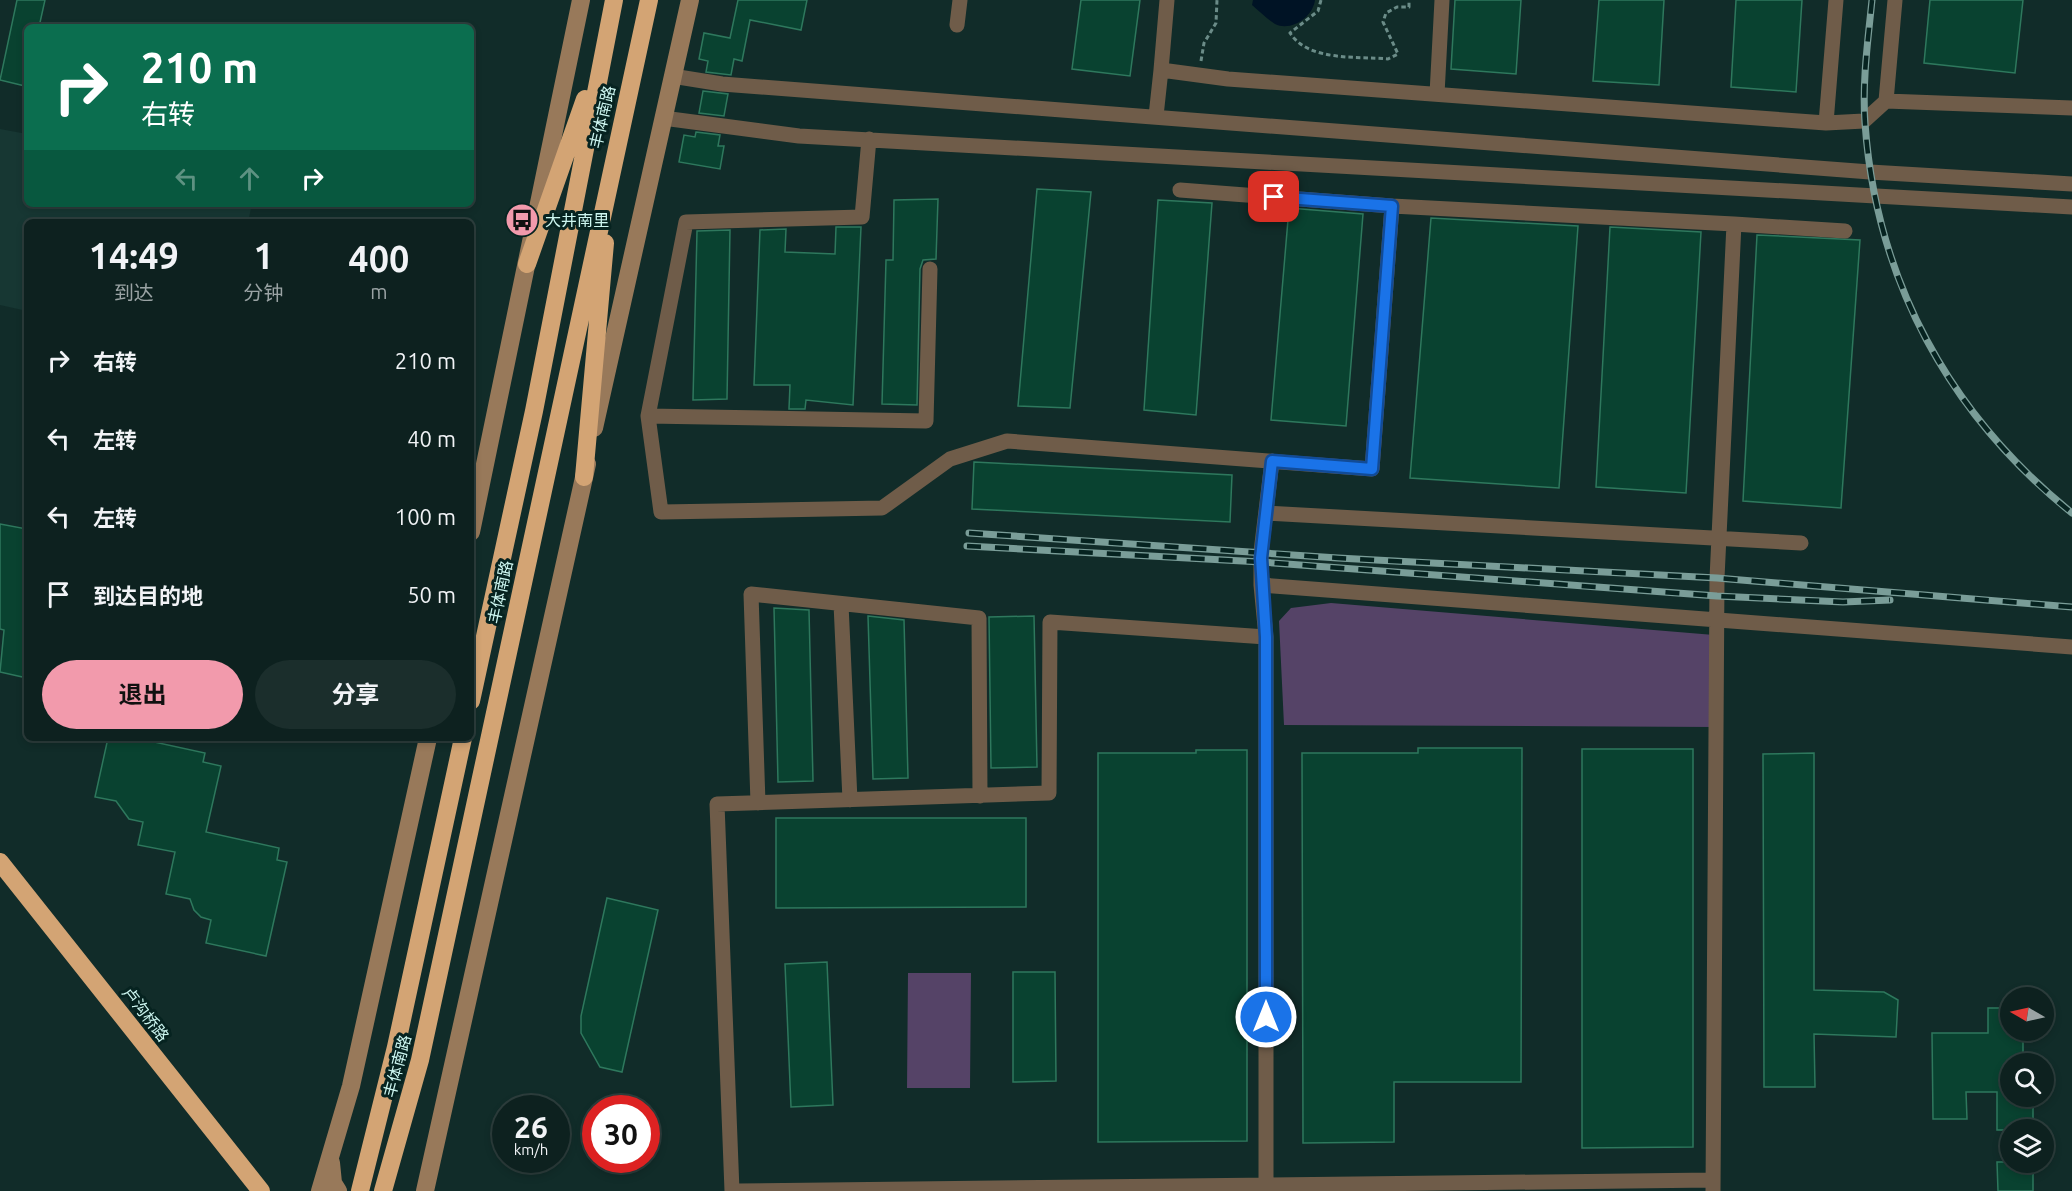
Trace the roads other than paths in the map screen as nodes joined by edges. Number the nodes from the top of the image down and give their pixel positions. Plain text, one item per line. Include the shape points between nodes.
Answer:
1 (581, 0) edge
2 (614, 0) edge
3 (649, 0) edge
4 (690, 0) edge
5 (960, 0) edge
6 (1167, 0) edge
7 (1442, 0) edge
8 (1836, 0) edge
9 (1895, 0) edge
10 (957, 25) dead end
11 (606, 41) junction
12 (1161, 70) junction
13 (672, 76) junction
14 (1437, 94) junction
15 (1886, 101) junction
16 (2072, 104) edge
17 (1156, 116) junction
18 (663, 118) junction
19 (1826, 123) junction
20 (869, 140) junction
21 (612, 163) junction
22 (2072, 184) edge
23 (1180, 190) dead end
24 (1392, 206) junction
25 (2072, 207) edge
26 (1734, 224) junction
27 (1845, 231) dead end
28 (526, 264) junction
29 (930, 269) dead end
30 (648, 416) junction
31 (1272, 461) junction
32 (584, 477) junction
33 (1268, 513) junction
34 (474, 517) edge
35 (1719, 539) junction
36 (1801, 543) dead end
37 (1261, 585) junction
38 (841, 604) junction
39 (1717, 619) junction
40 (1266, 637) junction
41 (2072, 647) edge
42 (474, 687) edge
43 (427, 741) edge
44 (462, 741) edge
45 (980, 796) junction
46 (850, 800) junction
47 (758, 803) junction
48 (0, 862) edge
49 (331, 1159) junction
50 (1266, 1184) junction
51 (1713, 1185) edge
52 (261, 1191) edge
53 (320, 1191) edge
54 (338, 1191) edge
55 (360, 1191) edge
56 (382, 1191) edge
57 (425, 1191) edge
58 (732, 1191) edge
59 (738, 1191) edge

1 - 28 street
2 - 11 highway, 丰体南路
3 - 21 highway, 丰体南路
4 - 13 street
5 - 10 street
6 - 12 street
7 - 14 street
8 - 19 street
9 - 15 street
11 - 28 highway
11 - 42 highway, 丰体南路 via 534,411
12 - 14 street
12 - 17 street
13 - 17 street via 722,84
13 - 18 street
14 - 19 street
15 - 16 street
15 - 19 street via 1864,121
17 - 22 street
18 - 20 street via 799,136
18 - 32 street
20 - 25 street
20 - 30 street via 862,217 686,222
21 - 32 highway
21 - 56 highway, 丰体南路 via 420,1060
23 - 24 street
24 - 26 street
24 - 31 street via 1372,469
26 - 27 street
26 - 35 street
28 - 34 street
29 - 30 street via 926,421
30 - 31 street via 661,512 882,508 950,459 1007,441
31 - 33 street
32 - 57 street
33 - 35 street
33 - 37 street via 1261,552
35 - 36 street
35 - 39 street
37 - 39 street
37 - 40 street
38 - 45 street via 979,618
38 - 46 street
38 - 47 street via 751,594
39 - 41 street
39 - 51 street
40 - 45 street via 1050,622 1049,794
40 - 50 street
43 - 49 street via 351,1086
44 - 55 highway, 丰体南路 via 396,1047
45 - 46 street
46 - 47 street
47 - 58 street via 717,804
48 - 52 highway, 卢沟桥路
49 - 53 street
49 - 54 street via 333,1183
50 - 51 street
50 - 59 street

